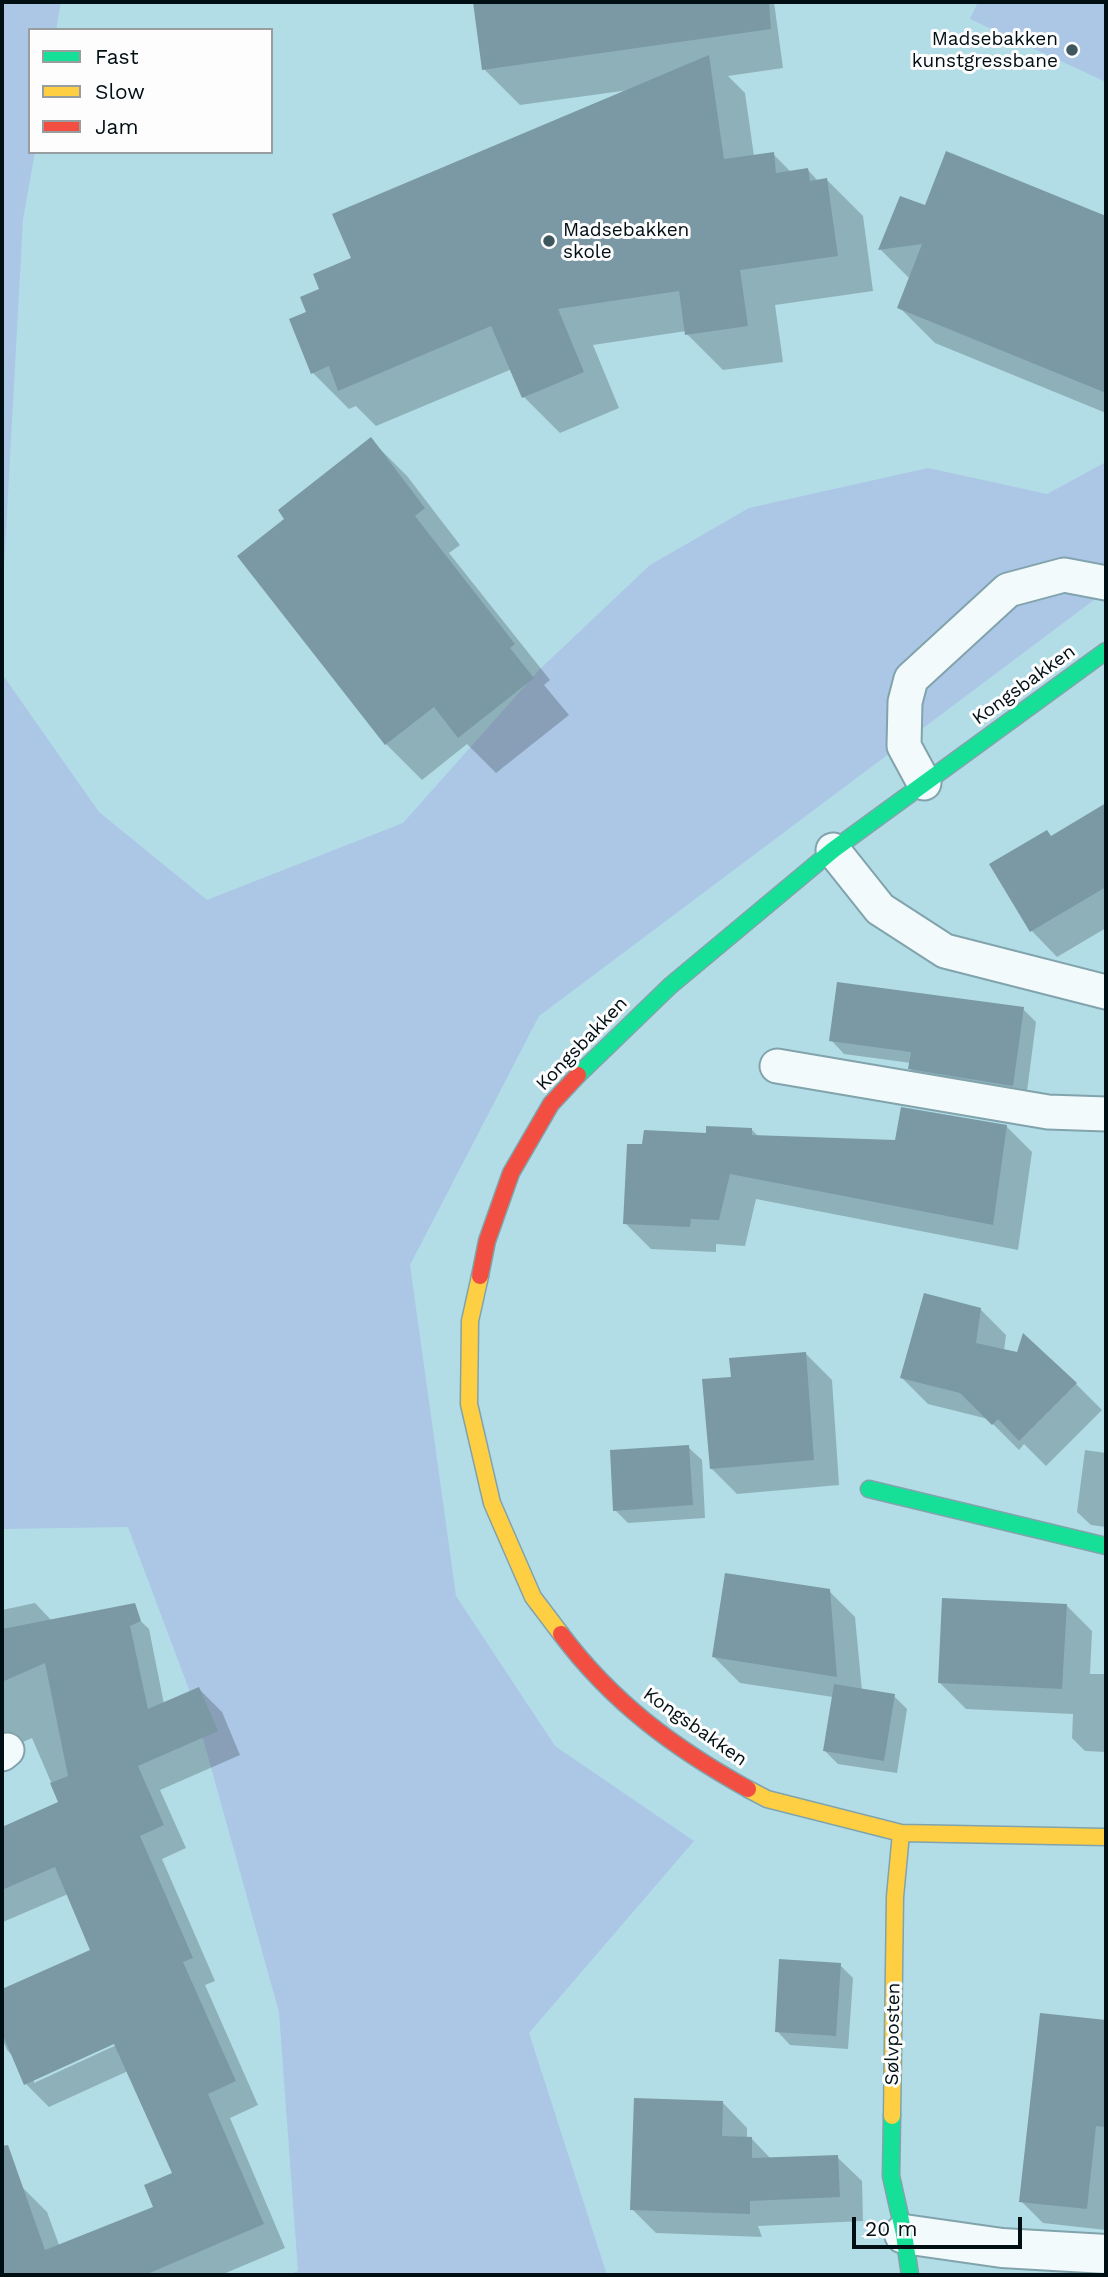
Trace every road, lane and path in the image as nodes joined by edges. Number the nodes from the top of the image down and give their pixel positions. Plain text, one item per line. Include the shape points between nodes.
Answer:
1 (1106, 583) edge
2 (1106, 651) edge
3 (924, 783) junction
4 (833, 850) junction
5 (1106, 992) edge
6 (777, 1066) dead end
7 (1106, 1114) edge
8 (869, 1489) dead end
9 (1106, 1546) edge
10 (901, 1833) junction
11 (1106, 1837) edge
12 (904, 2234) junction
13 (1106, 2253) edge
14 (910, 2275) edge

1 - 3 lane via 1064,575 1008,590 911,679 905,702 904,746
2 - 3 street, Kongsbakken
3 - 4 street, Kongsbakken
4 - 5 lane via 880,909 945,951
4 - 10 street, Kongsbakken via 670,986 551,1104 511,1172 486,1241 470,1321 469,1404 492,1503 533,1597 584,1665 644,1723 767,1799
6 - 7 lane via 1048,1112
8 - 9 street
10 - 11 street, Kongsbakken
10 - 12 street, Sølvposten via 895,1897 891,2176
12 - 13 street via 1002,2248
12 - 14 street, Sølvposten

